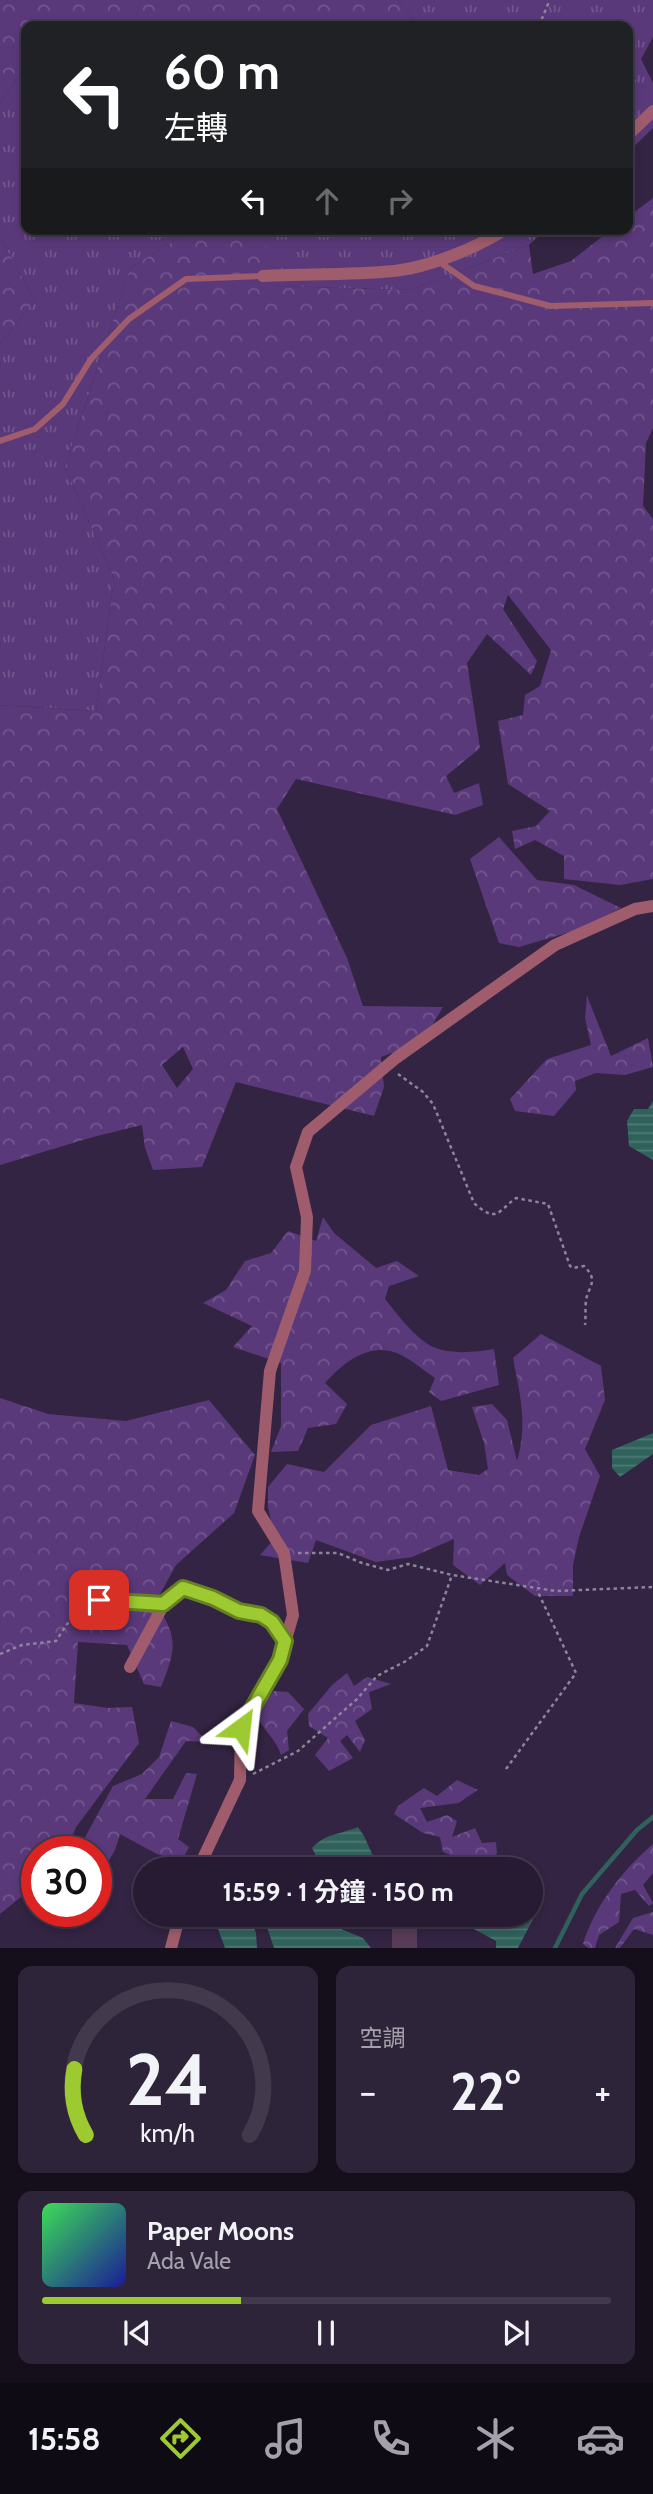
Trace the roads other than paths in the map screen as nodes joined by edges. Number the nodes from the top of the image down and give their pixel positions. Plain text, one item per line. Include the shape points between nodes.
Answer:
1 (653, 111) edge
2 (633, 130) edge
3 (496, 235) edge
4 (437, 260) junction
5 (263, 276) joint
6 (653, 303) edge
7 (0, 441) edge
8 (653, 905) edge
9 (80, 1599) dead end
10 (163, 1604) junction
11 (285, 1641) junction
12 (130, 1667) dead end
13 (204, 1857) edge
14 (177, 1927) edge
15 (171, 1948) edge

1 - 2 street
3 - 4 street
4 - 5 street via 397,271
4 - 6 lane via 474,286 550,306
5 - 7 lane via 186,279 128,319 91,359 63,404 35,429
8 - 11 street via 555,945 387,1065 309,1132 296,1167 307,1217 305,1271 270,1371 258,1511 284,1553 292,1615
9 - 10 street
10 - 11 street via 183,1588 192,1590 239,1611 261,1615
10 - 12 street
11 - 13 street via 280,1660 241,1728 240,1780
14 - 15 street

